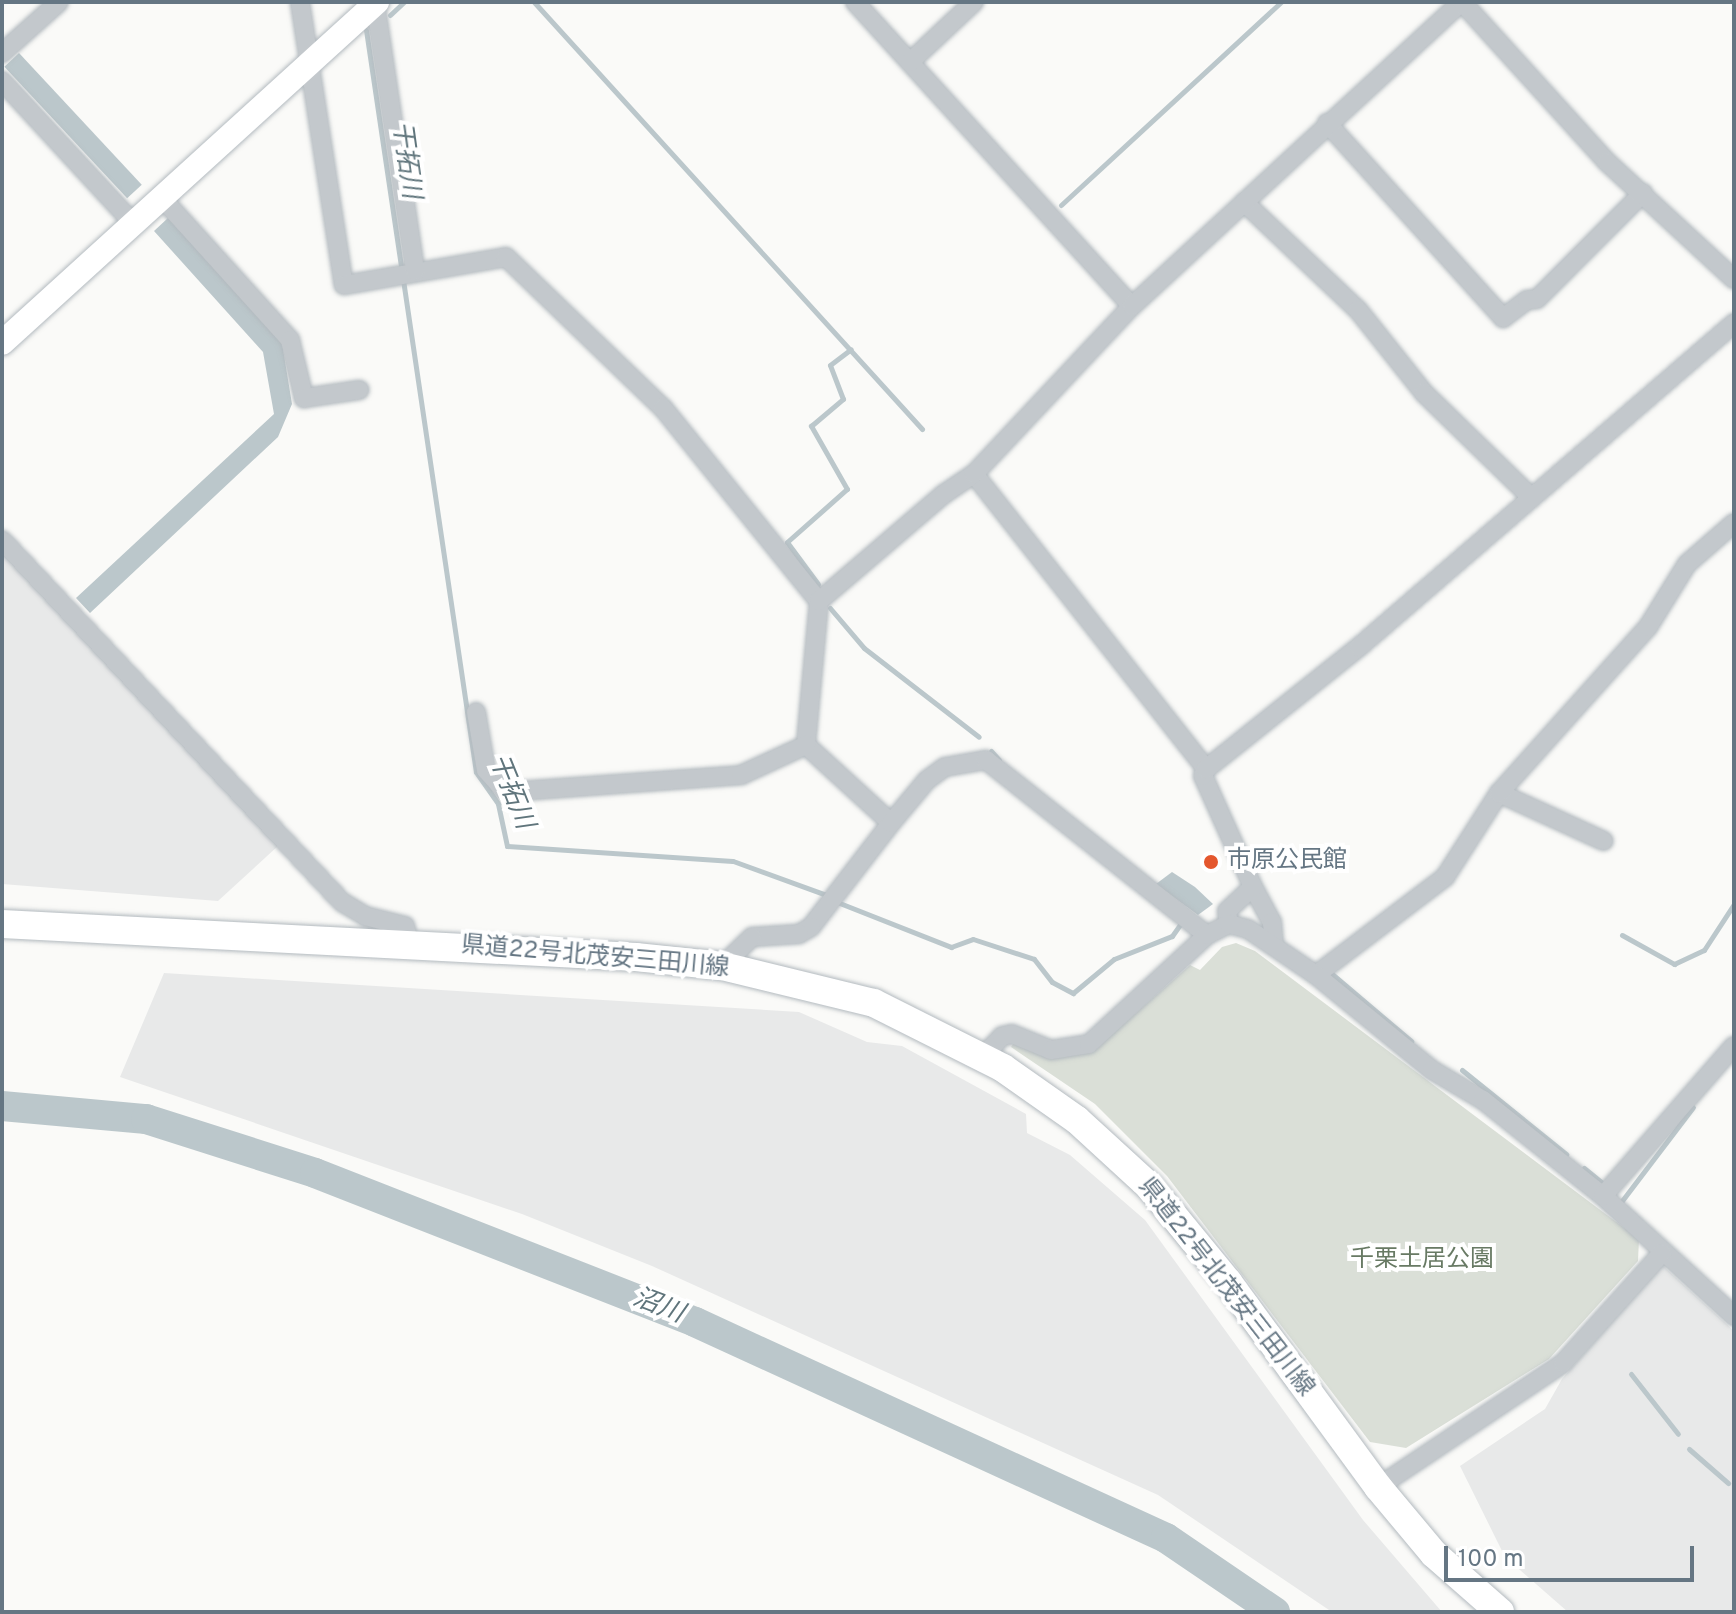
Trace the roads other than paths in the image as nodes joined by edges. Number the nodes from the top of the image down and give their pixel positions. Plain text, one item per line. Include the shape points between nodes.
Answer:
1 (59, 2) edge
2 (300, 2) edge
3 (376, 2) edge
4 (855, 2) edge
5 (974, 2) edge
6 (2, 53) edge
7 (309, 62) junction
8 (910, 62) junction
9 (2, 81) edge
10 (1327, 123) junction
11 (1643, 193) junction
12 (161, 197) junction
13 (1244, 202) junction
14 (133, 223) junction
15 (406, 273) junction
16 (1734, 279) edge
17 (1132, 306) junction
18 (1734, 323) edge
19 (2, 343) edge
20 (359, 390) dead end
21 (974, 474) junction
22 (1530, 496) junction
23 (1734, 523) edge
24 (2, 540) edge
25 (819, 601) junction
26 (476, 712) dead end
27 (806, 745) junction
28 (1206, 769) junction
29 (1499, 793) junction
30 (891, 823) junction
31 (1604, 841) dead end
32 (1253, 887) junction
33 (2, 924) edge
34 (1229, 924) junction
35 (1207, 935) junction
36 (1274, 943) junction
37 (410, 946) junction
38 (722, 966) junction
39 (1316, 975) junction
40 (1734, 1046) edge
41 (982, 1057) junction
42 (1603, 1196) junction
43 (1662, 1253) junction
44 (1734, 1316) edge
45 (1378, 1487) junction
46 (1500, 1612) edge

1 - 6 street
2 - 7 street
3 - 7 street
3 - 15 street
4 - 8 street
5 - 8 street
7 - 12 street
7 - 15 street via 344,285
8 - 17 street
9 - 14 street
10 - 11 street via 1462,2 1607,162
10 - 11 street via 1503,318 1527,300 1537,299
10 - 13 street
11 - 16 street
12 - 14 street
12 - 20 street via 290,340 304,398
13 - 17 street
13 - 22 street via 1358,310 1424,393
14 - 19 street
15 - 25 street via 506,257 663,408
17 - 21 street
18 - 22 street
21 - 25 street
21 - 28 street
22 - 28 street via 1359,647
23 - 29 street via 1687,564 1648,627
24 - 37 street via 342,902 365,916 405,926
25 - 27 street
26 - 27 street via 486,770 506,792 741,775
27 - 30 street
28 - 32 street via 1203,776
29 - 31 street
29 - 39 street via 1445,877
30 - 35 street via 945,767 986,760
30 - 38 street via 811,927 799,934 752,937
32 - 34 street via 1227,911
32 - 36 street via 1272,922
33 - 37 main road, 県道22号北茂安三田川線
34 - 35 street
34 - 36 street
35 - 41 street via 1089,1044 1051,1050 1012,1034 1002,1036
36 - 39 street
37 - 38 main road, 県道22号北茂安三田川線
38 - 41 main road, 県道22号北茂安三田川線 via 874,1003
39 - 42 street via 1432,1070 1483,1100
40 - 42 street
41 - 45 main road, 県道22号北茂安三田川線 via 1077,1120 1150,1187 1228,1282
42 - 43 street
43 - 44 street
43 - 45 street via 1563,1363
45 - 46 main road, 県道22号北茂安三田川線 via 1434,1554

